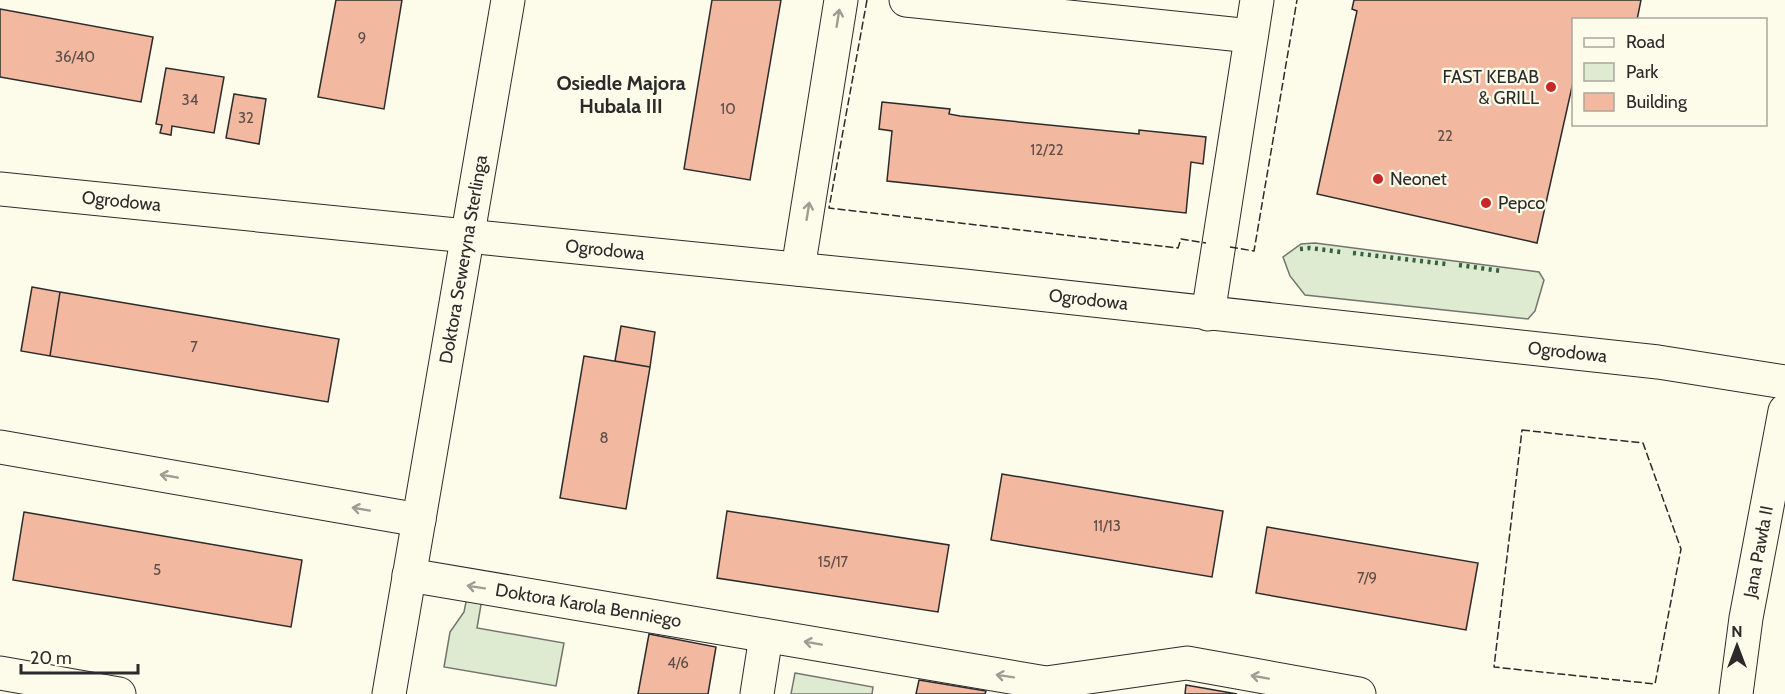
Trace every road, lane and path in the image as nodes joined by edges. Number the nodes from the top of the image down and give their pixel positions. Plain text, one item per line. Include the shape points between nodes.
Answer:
1 (508, 0) edge
2 (841, 0) edge
3 (906, 0) edge
4 (1257, 0) edge
5 (1251, 36) junction
6 (0, 189) edge
7 (468, 236) junction
8 (798, 269) junction
9 (1208, 314) junction
10 (1785, 382) edge
11 (1785, 411) edge
12 (0, 447) edge
13 (419, 519) junction
14 (409, 575) junction
15 (766, 636) junction
16 (0, 673) edge
17 (1045, 688) edge
18 (1304, 689) edge
19 (119, 694) edge
20 (388, 694) edge
21 (757, 694) edge
22 (1359, 694) edge
23 (1736, 694) edge

1 - 7 street, Doktora Seweryna Sterlinga
8 -> 2 street
3 - 5 street
4 - 5 street
5 - 9 street
6 - 7 street, Ogrodowa
7 - 8 street, Ogrodowa
7 - 13 street, Doktora Seweryna Sterlinga
8 - 9 street, Ogrodowa
9 - 10 street, Ogrodowa via 1658,362
11 - 23 street, Jana Pawła II via 1746,618
13 -> 12 street
13 - 14 street, Doktora Seweryna Sterlinga
15 -> 14 street, Doktora Karola Benniego
14 - 20 street, Doktora Seweryna Sterlinga
17 -> 15 street, Doktora Karola Benniego
15 - 21 street
16 - 19 street
18 -> 17 street, Doktora Karola Benniego via 1187,663
18 - 22 street, Doktora Karola Benniego

